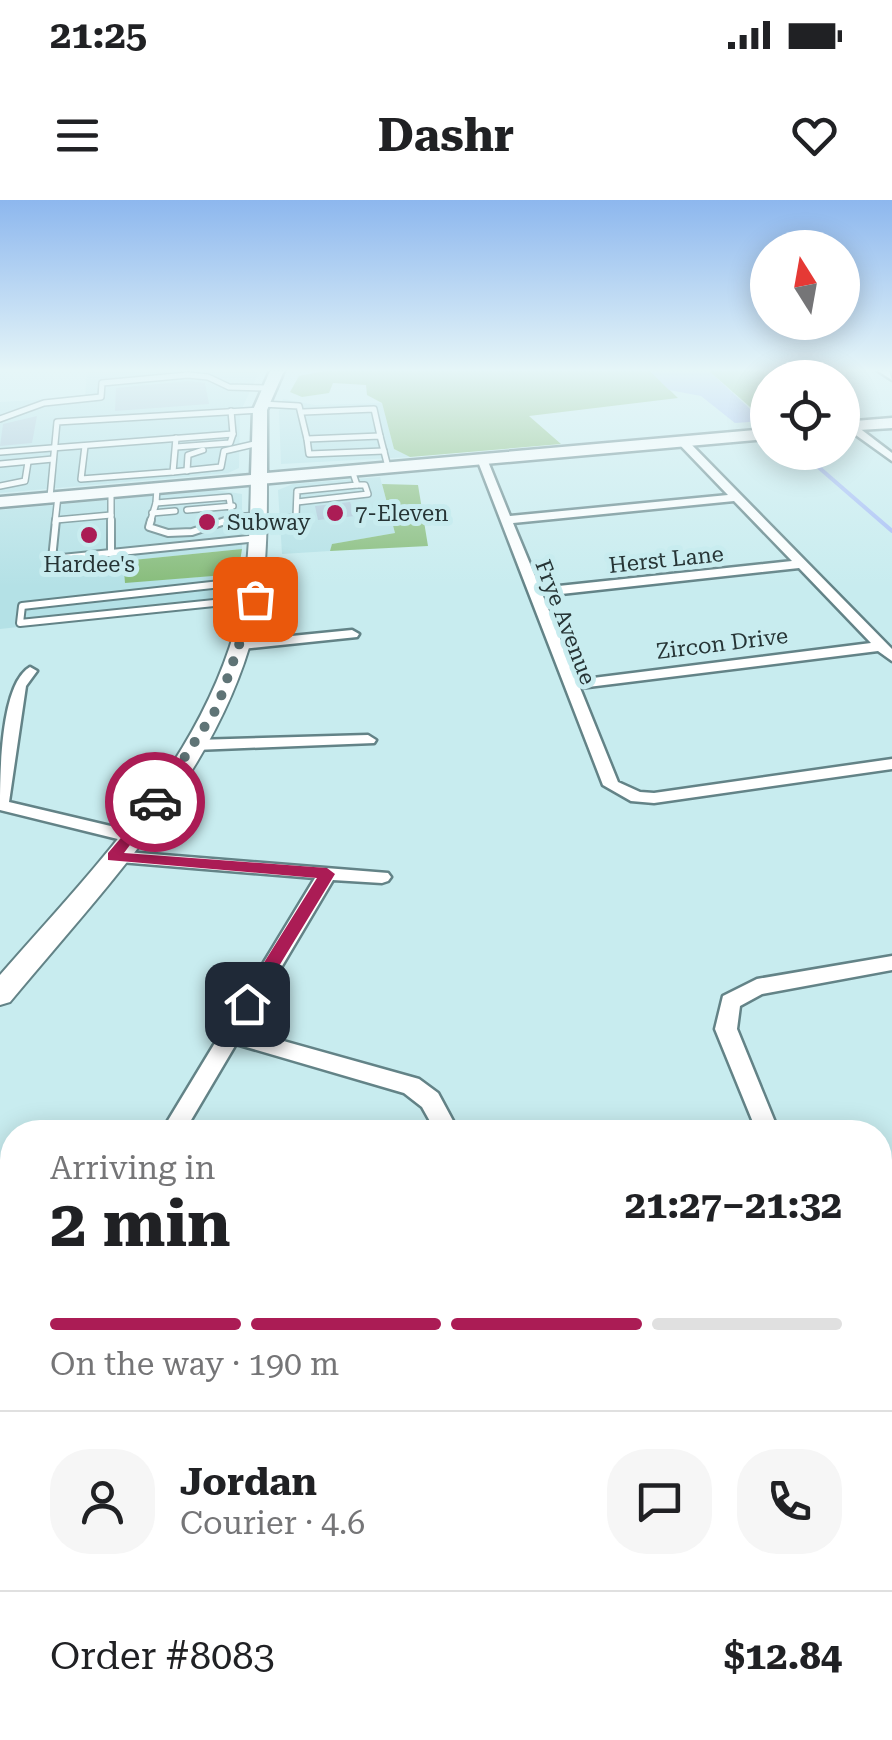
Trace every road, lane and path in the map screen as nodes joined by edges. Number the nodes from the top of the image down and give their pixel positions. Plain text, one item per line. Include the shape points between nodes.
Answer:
1 (53, 443) edge
2 (121, 443) edge
3 (176, 443) edge
4 (230, 443) edge
5 (260, 443) edge
6 (308, 443) edge
7 (382, 443) edge
8 (661, 443) edge
9 (684, 443) edge
10 (870, 443) edge
11 (85, 446) junction
12 (52, 448) junction
13 (176, 448) junction
14 (259, 450) junction
15 (227, 451) junction
16 (0, 452) edge
17 (892, 458) edge
18 (53, 459) junction
19 (386, 459) junction
20 (482, 459) junction
21 (28, 462) junction
22 (0, 464) edge
23 (173, 472) junction
24 (354, 478) junction
25 (259, 479) junction
26 (0, 486) edge
27 (111, 492) junction
28 (54, 497) junction
29 (193, 497) junction
30 (737, 498) junction
31 (0, 502) edge
32 (296, 502) junction
33 (166, 504) junction
34 (152, 513) junction
35 (111, 515) junction
36 (232, 516) junction
37 (56, 520) junction
38 (506, 520) junction
39 (259, 524) junction
40 (110, 553) junction
41 (802, 564) junction
42 (256, 590) junction
43 (534, 594) junction
44 (352, 634) dead end
45 (242, 645) junction
46 (887, 652) edge
47 (30, 672) dead end
48 (569, 684) junction
49 (368, 740) dead end
50 (195, 745) junction
51 (892, 764) edge
52 (0, 806) edge
53 (130, 836) junction
54 (114, 857) junction
55 (327, 874) junction
56 (382, 877) dead end
57 (892, 963) edge
58 (0, 994) edge
59 (229, 1034) junction
60 (179, 1120) edge
61 (441, 1120) edge
62 (763, 1120) edge

1 - 12 lane
2 - 11 lane
3 - 13 lane
4 - 13 lane
5 - 14 main road
6 - 19 lane via 309,454
7 - 19 lane
8 - 20 main road
9 - 30 street
10 - 17 street
11 - 12 lane
11 - 23 lane via 85,480
12 - 16 lane
12 - 18 lane
13 - 23 lane
14 - 15 lane
14 - 15 lane
14 - 25 main road
15 - 29 lane
15 - 29 lane via 191,453
18 - 21 lane
18 - 28 lane
19 - 20 main road
19 - 24 main road
20 - 38 street, Frye Avenue
21 - 22 lane
21 - 26 lane via 25,481
23 - 29 lane
24 - 25 main road
24 - 32 lane via 297,491
24 - 32 lane via 368,494
25 - 29 main road
25 - 39 street
27 - 28 main road
27 - 33 main road
27 - 35 lane
28 - 31 main road
28 - 37 lane
29 - 33 main road
29 - 36 lane via 233,506
30 - 38 street
30 - 41 street
32 - 39 lane via 296,517
33 - 34 lane
33 - 34 lane
34 - 36 lane via 150,528 160,533 219,528
35 - 37 lane
35 - 40 lane
36 - 39 lane
37 - 40 lane via 52,558
38 - 43 street, Frye Avenue
39 - 40 lane
39 - 42 street
41 - 43 street, Herst Lane
41 - 46 street
42 - 42 lane via 22,606 20,623
42 - 45 street
43 - 48 street, Frye Avenue
44 - 45 street
45 - 50 street
46 - 48 street, Zircon Drive
47 - 52 street via 19,686
48 - 51 street, Frye Avenue via 603,774 623,792 654,798
49 - 50 street
50 - 53 street
52 - 53 street
53 - 54 street
54 - 55 street
54 - 58 street
55 - 56 street
55 - 59 street
57 - 62 street via 757,987 730,1002 726,1029
59 - 60 street
59 - 61 street via 411,1086

